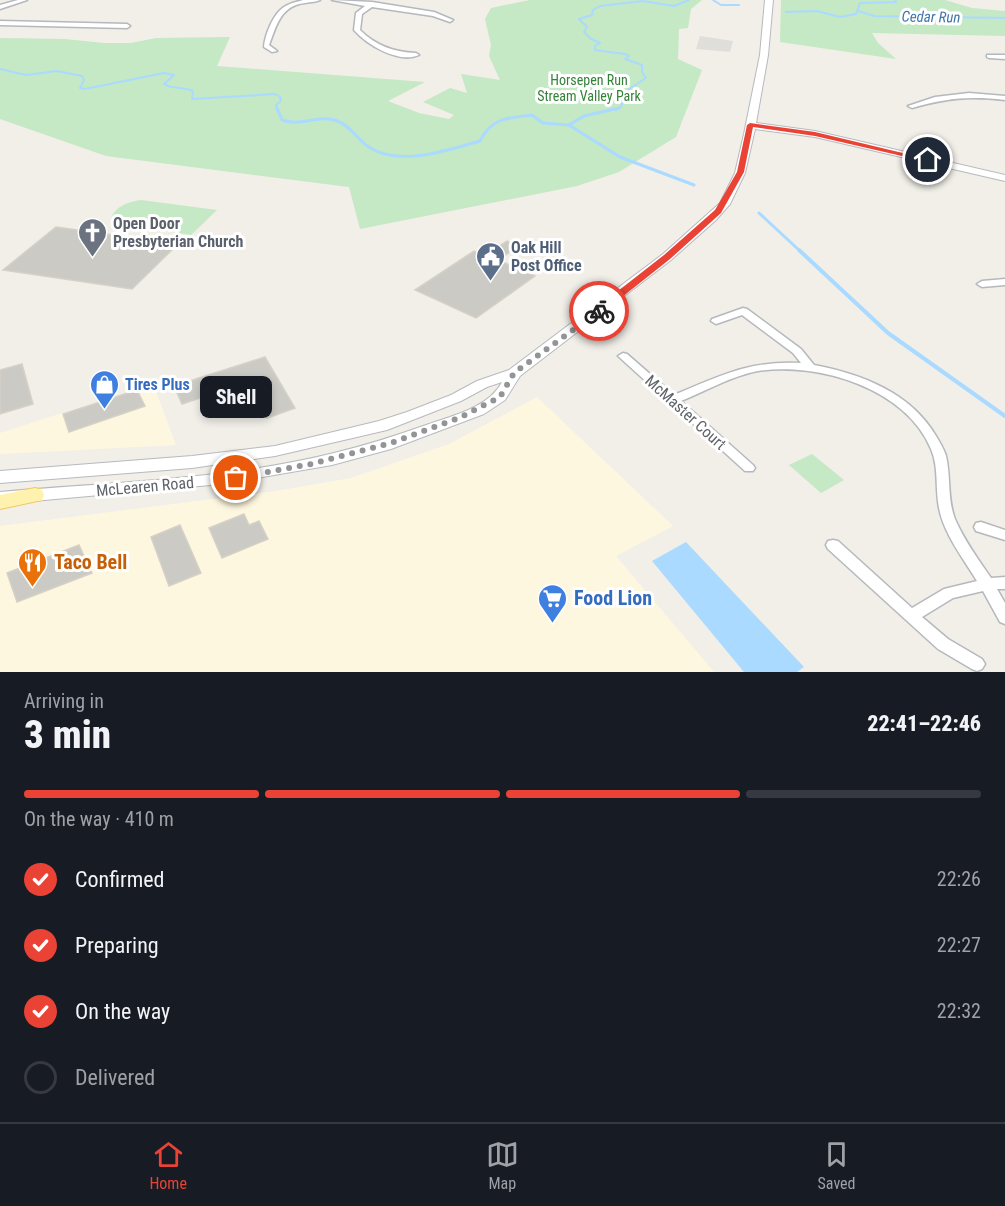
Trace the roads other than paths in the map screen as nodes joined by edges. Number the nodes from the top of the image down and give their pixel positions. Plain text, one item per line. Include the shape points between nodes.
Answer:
1 (24, 0) edge
2 (317, 0) edge
3 (335, 0) edge
4 (378, 0) edge
5 (769, 0) edge
6 (371, 5) junction
7 (0, 7) edge
8 (450, 20) dead end
9 (0, 23) edge
10 (127, 26) dead end
11 (274, 51) dead end
12 (416, 56) dead end
13 (989, 56) dead end
14 (1005, 57) edge
15 (1005, 98) edge
16 (912, 106) dead end
17 (750, 125) junction
18 (1005, 178) edge
19 (1005, 282) edge
20 (982, 284) dead end
21 (716, 321) dead end
22 (623, 356) dead end
23 (809, 366) junction
24 (514, 373) junction
25 (674, 400) junction
26 (749, 468) dead end
27 (0, 477) edge
28 (35, 495) joint
29 (0, 500) edge
30 (981, 527) dead end
31 (1005, 536) edge
32 (833, 545) dead end
33 (987, 584) junction
34 (1005, 584) edge
35 (911, 616) junction
36 (1005, 618) edge
37 (977, 664) dead end

1 - 7 street
2 - 11 street via 280,11 266,46
3 - 6 street
4 - 6 street
5 - 17 main road, McLearen Road via 764,55
6 - 8 street
6 - 12 street via 359,14 357,30 390,53
9 - 10 street
13 - 14 street
15 - 16 street via 948,96
17 - 18 main road via 815,134
17 - 24 main road, McLearen Road via 740,172 719,212 615,298
19 - 20 street
21 - 23 street via 743,311 797,351
22 - 25 street, McMaster Court
23 - 25 street via 756,368
23 - 33 street via 873,387 900,403 922,424 941,463 943,500 949,519
24 - 27 main road, McLearen Road via 382,426 275,451
24 - 28 main road, McLearen Road via 500,397 459,418 391,443 311,464 236,478
25 - 26 street, McMaster Court
28 - 29 main road
30 - 31 street
32 - 35 street
33 - 34 street
33 - 35 street via 948,594
33 - 36 street
35 - 37 street via 943,644

